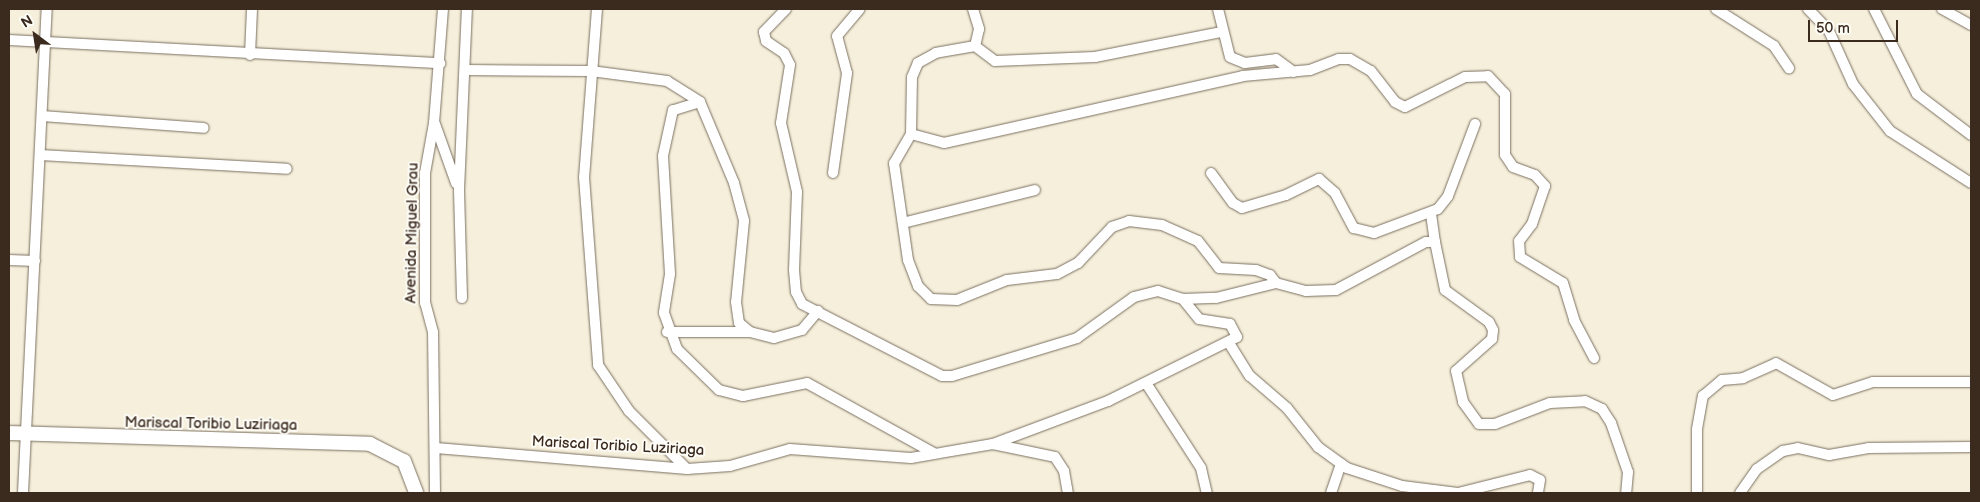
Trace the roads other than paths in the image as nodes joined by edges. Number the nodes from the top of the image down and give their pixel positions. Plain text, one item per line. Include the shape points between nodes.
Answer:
1 (47, 9) edge
2 (252, 9) edge
3 (442, 9) edge
4 (466, 9) edge
5 (597, 9) edge
6 (786, 9) edge
7 (860, 9) edge
8 (973, 9) edge
9 (1218, 9) edge
10 (1716, 9) edge
11 (1808, 9) edge
12 (1874, 9) edge
13 (1942, 9) edge
14 (1971, 25) edge
15 (1222, 32) junction
16 (9, 40) edge
17 (46, 42) junction
18 (975, 46) junction
19 (250, 55) junction
20 (440, 63) junction
21 (1789, 68) dead end
22 (465, 70) junction
23 (591, 71) junction
24 (1294, 72) junction
25 (700, 102) junction
26 (42, 116) junction
27 (434, 123) junction
28 (1475, 124) dead end
29 (204, 128) dead end
30 (911, 134) junction
31 (1971, 134) edge
32 (40, 155) junction
33 (287, 169) dead end
34 (833, 173) dead end
35 (1211, 173) dead end
36 (1971, 184) edge
37 (459, 190) junction
38 (1035, 190) dead end
39 (1431, 214) junction
40 (903, 224) junction
41 (1435, 242) junction
42 (9, 260) edge
43 (35, 260) junction
44 (1276, 283) junction
45 (462, 298) dead end
46 (1183, 299) junction
47 (818, 311) junction
48 (667, 332) junction
49 (750, 332) junction
50 (1229, 343) junction
51 (1594, 358) dead end
52 (1971, 382) edge
53 (1146, 383) junction
54 (9, 433) edge
55 (26, 435) junction
56 (993, 444) junction
57 (1971, 447) edge
58 (436, 448) junction
59 (935, 453) junction
60 (1340, 464) junction
61 (687, 469) junction
62 (23, 493) edge
63 (416, 493) edge
64 (435, 493) edge
65 (1068, 493) edge
66 (1207, 493) edge
67 (1331, 493) edge
68 (1538, 493) edge
69 (1626, 493) edge
70 (1697, 493) edge
71 (1740, 493) edge

1 - 17 street
2 - 19 street
3 - 20 street, Avenida Miguel Grau
4 - 22 street
5 - 23 street
6 - 47 street via 764,32 766,41 784,53 790,65 781,123 796,192 796,292 802,304
7 - 34 street via 837,36 847,73
8 - 18 street via 979,29
9 - 15 street
10 - 21 street via 1774,46
11 - 36 street via 1829,31 1849,77 1890,131
12 - 31 street via 1917,94
13 - 14 street
15 - 18 street via 1095,57 995,61
15 - 24 street via 1225,50 1233,60 1245,63 1270,58
16 - 17 street
17 - 19 street
17 - 26 street
18 - 30 street via 936,53 918,63 912,77
19 - 20 street
20 - 27 street, Avenida Miguel Grau
22 - 23 street
22 - 37 street
23 - 25 street via 667,81
23 - 61 street via 584,176 598,364 629,411
24 - 30 street via 1243,76 944,143
24 - 51 street via 1350,59 1371,71 1394,102 1405,107 1472,75 1488,76 1500,85 1506,99 1505,155 1513,166 1535,175 1544,186 1538,212 1520,241 1520,257 1563,283 1574,320
25 - 48 street via 674,110 663,156 670,274 664,313
25 - 49 street via 734,183 744,222 735,315
26 - 29 street
26 - 32 street
27 - 37 street
27 - 58 street, Avenida Miguel Grau via 425,173 425,303 433,332
28 - 39 street via 1448,196
30 - 40 street via 894,163
32 - 33 street
32 - 43 street
35 - 39 street via 1233,203 1242,208 1286,195 1319,179 1335,193 1352,225 1363,233
37 - 45 street
38 - 40 street
39 - 41 street
40 - 44 street via 908,260 918,286 930,299 957,300 1007,280 1056,274 1078,263 1112,227 1129,222 1162,225 1198,241 1219,268 1256,270 1270,275
41 - 44 street via 1426,242 1336,290 1306,291
41 - 69 street via 1445,290 1489,322 1493,330 1492,339 1456,371 1463,402 1480,424 1496,424 1550,403 1585,401 1602,410 1611,423 1628,472
42 - 43 street
43 - 55 street
44 - 46 street via 1216,298
46 - 47 street via 1158,291 1134,297 1077,338 952,376 942,376
46 - 50 street via 1199,319 1230,324 1238,330 1237,337
47 - 49 street via 802,330 774,338
48 - 49 street
48 - 59 street via 677,349 719,390 743,396 808,383
50 - 53 street, Mariscal Toribio Luziriaga
50 - 60 street via 1243,368 1287,408 1318,447
52 - 70 street via 1874,382 1833,395 1776,363 1743,378 1722,380 1703,396 1697,429
53 - 56 street, Mariscal Toribio Luziriaga via 1081,413
53 - 66 street via 1201,468
54 - 55 street, Mariscal Toribio Luziriaga
55 - 62 street
55 - 63 street, Mariscal Toribio Luziriaga via 370,444 404,461
56 - 59 street, Mariscal Toribio Luziriaga
56 - 65 street via 1055,457 1064,471
57 - 71 street via 1868,448 1829,455 1798,448 1783,452 1757,469
58 - 61 street, Mariscal Toribio Luziriaga
58 - 64 street, Avenida Miguel Grau
59 - 61 street, Mariscal Toribio Luziriaga via 911,458 790,449 730,466
60 - 67 street
60 - 68 street via 1402,486 1458,493 1530,475 1540,480

